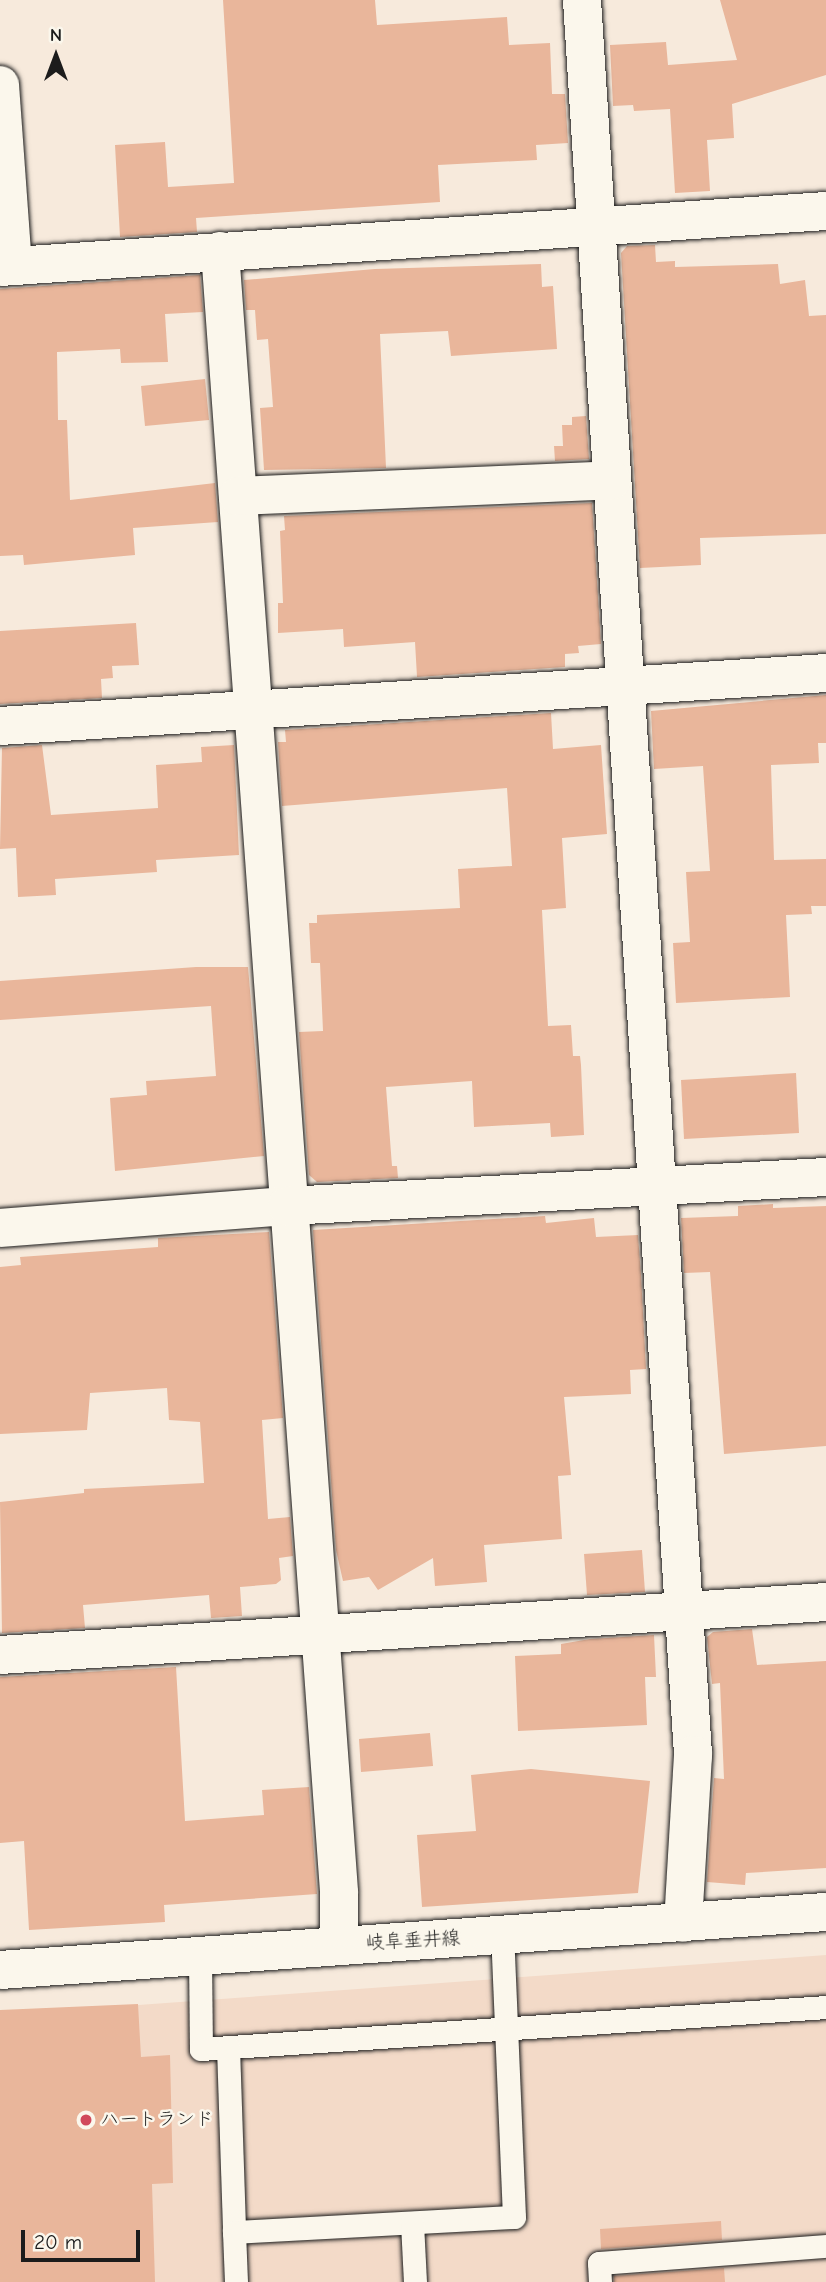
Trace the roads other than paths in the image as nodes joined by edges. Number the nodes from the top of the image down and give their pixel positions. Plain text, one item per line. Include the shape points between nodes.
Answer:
1 (582, 0) edge
2 (0, 85) edge
3 (826, 211) edge
4 (596, 225) junction
5 (220, 251) junction
6 (6, 267) edge
7 (612, 480) junction
8 (238, 496) junction
9 (826, 673) edge
10 (626, 684) junction
11 (253, 709) junction
12 (0, 726) edge
13 (826, 1177) edge
14 (657, 1189) junction
15 (287, 1206) junction
16 (0, 1228) edge
17 (826, 1602) edge
18 (683, 1612) junction
19 (318, 1632) junction
20 (0, 1655) edge
21 (826, 1912) edge
22 (683, 1923) junction
23 (502, 1936) junction
24 (339, 1946) junction
25 (200, 1956) junction
26 (0, 1970) edge
27 (826, 2007) edge
28 (506, 2031) junction
29 (228, 2047) junction
30 (412, 2223) junction
31 (234, 2232) junction
32 (826, 2246) edge
33 (236, 2282) edge
34 (415, 2282) edge
35 (600, 2282) edge

1 - 4 street
2 - 6 street
3 - 4 street
4 - 5 street
4 - 7 street
5 - 6 street
5 - 8 street
7 - 8 street
7 - 10 street
8 - 11 street
9 - 10 street
10 - 11 street
10 - 14 street
11 - 12 street
11 - 15 street
13 - 14 street
14 - 15 street
14 - 18 street
15 - 16 street
15 - 19 street
17 - 18 street
18 - 19 street
18 - 22 street via 693,1755
19 - 20 street
19 - 24 street via 339,1893
21 - 22 street, 岐阜垂井線
22 - 23 street, 岐阜垂井線
23 - 24 street, 岐阜垂井線
23 - 28 lane
24 - 25 street, 岐阜垂井線
25 - 26 street, 岐阜垂井線
25 - 29 lane via 201,2049
27 - 28 lane
28 - 29 lane
28 - 30 lane via 514,2217
29 - 31 lane
30 - 31 lane
30 - 34 lane
31 - 33 lane
32 - 35 lane via 599,2263

